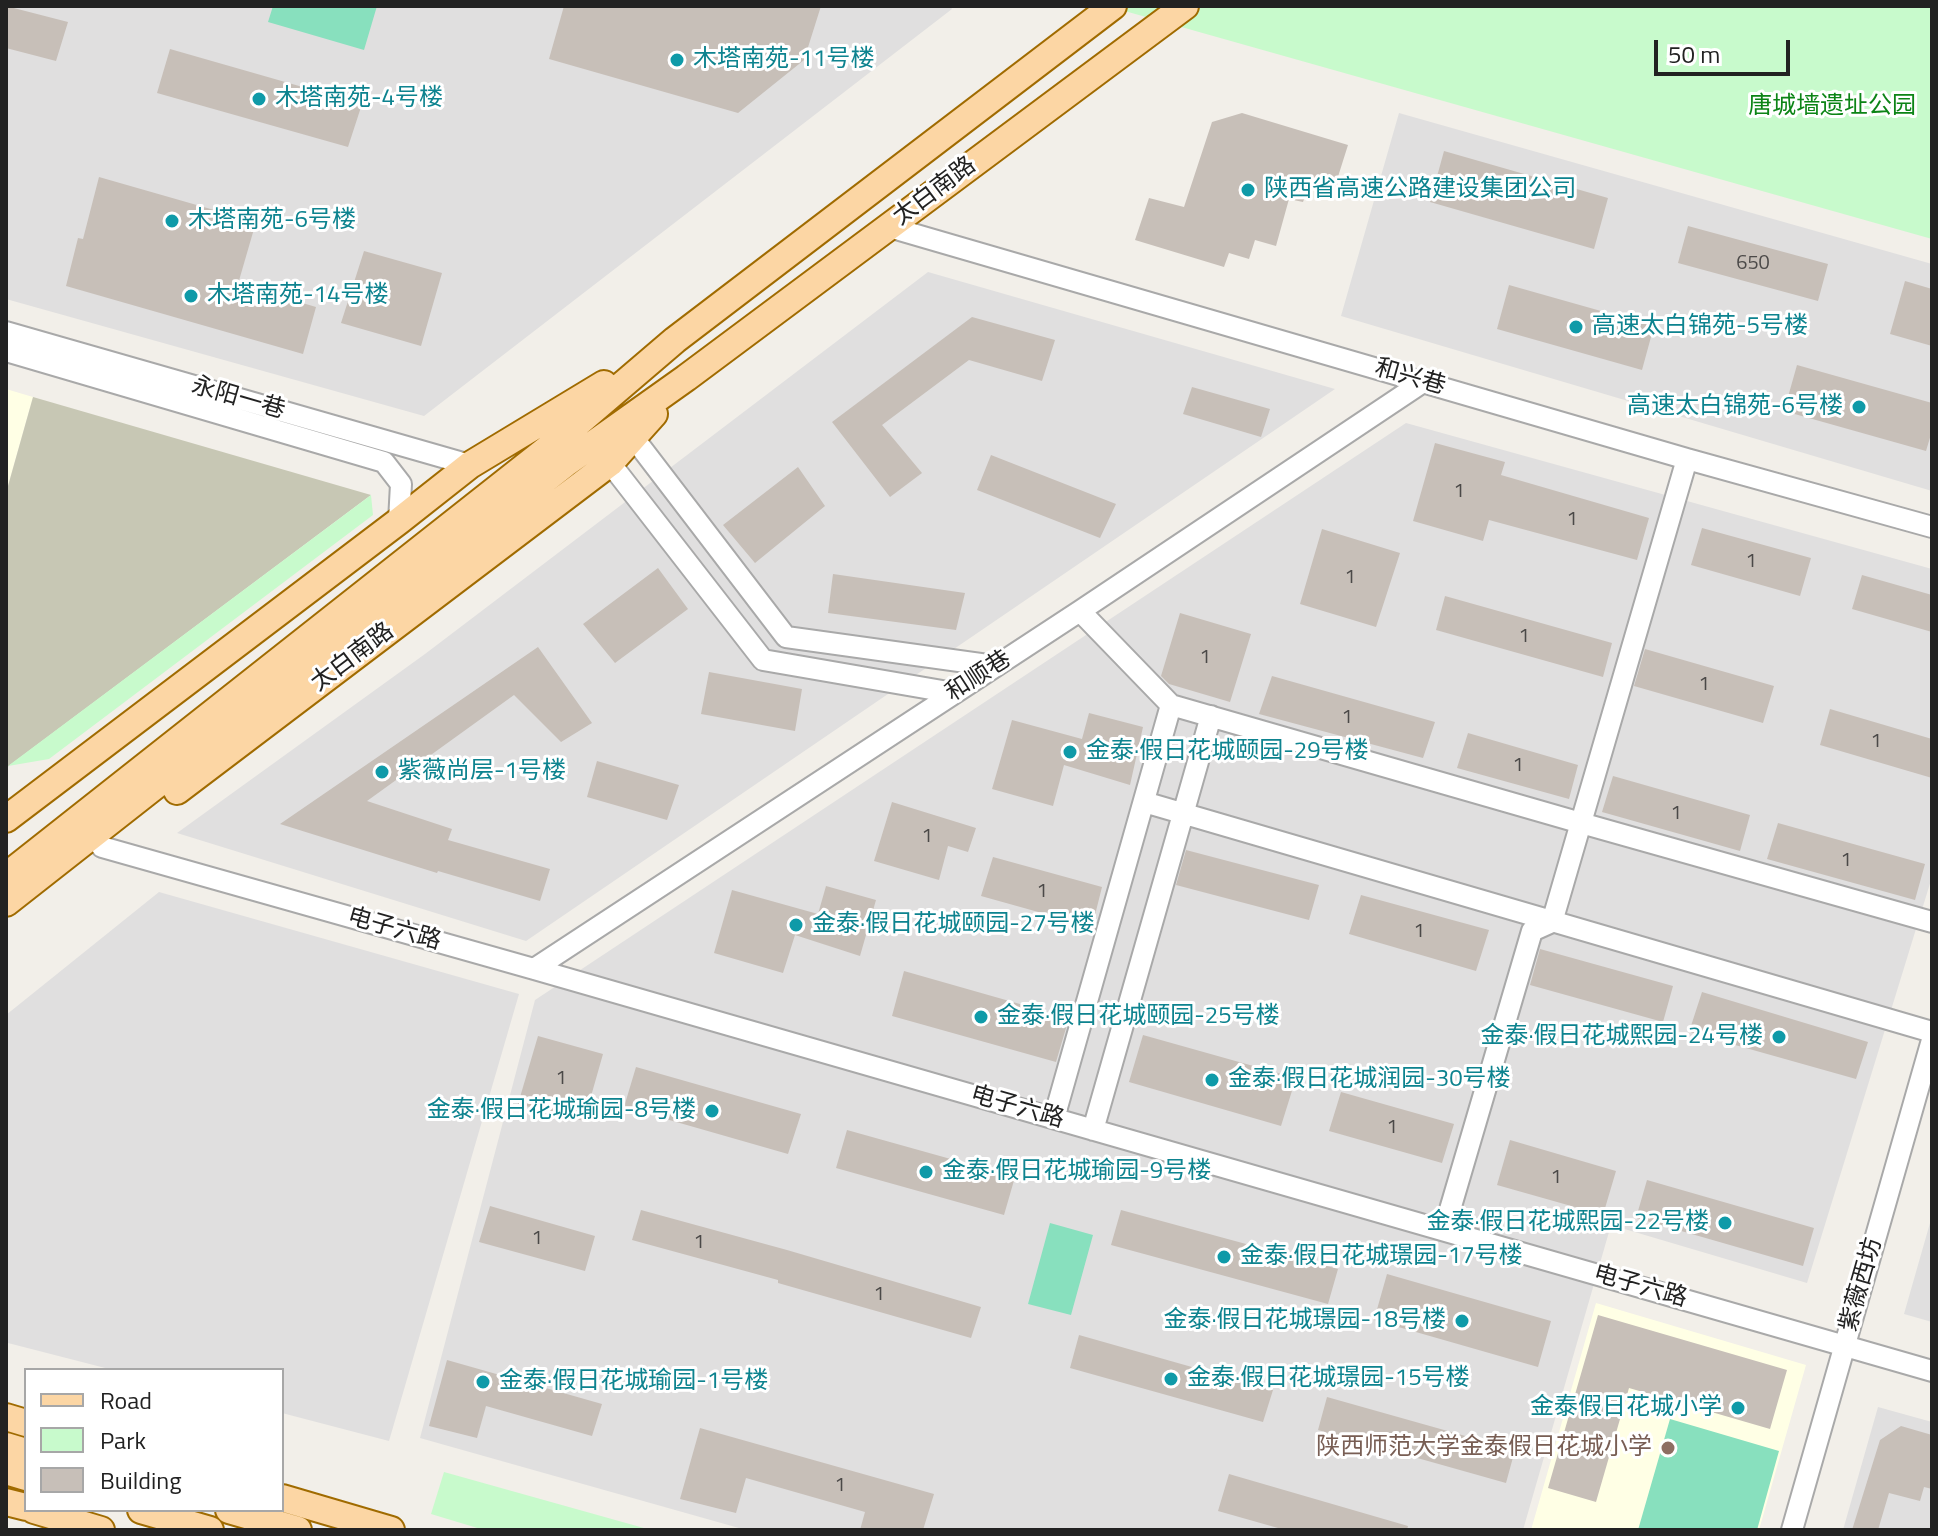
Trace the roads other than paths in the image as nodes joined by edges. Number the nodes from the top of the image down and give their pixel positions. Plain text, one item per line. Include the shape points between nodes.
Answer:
1 (1113, 6) edge
2 (1185, 6) edge
3 (889, 227) junction
4 (6, 332) edge
5 (675, 340) junction
6 (6, 351) edge
7 (686, 378) junction
8 (1423, 382) junction
9 (633, 437) junction
10 (558, 455) junction
11 (1687, 459) junction
12 (610, 463) junction
13 (470, 465) junction
14 (399, 521) junction
15 (1932, 527) edge
16 (1080, 611) junction
17 (995, 666) junction
18 (954, 693) junction
19 (1171, 705) junction
20 (1211, 716) junction
21 (1144, 802) junction
22 (1183, 813) junction
23 (8, 814) edge
24 (1581, 823) junction
25 (102, 847) junction
26 (6, 876) edge
27 (6, 903) edge
28 (6, 922) edge
29 (1552, 922) junction
30 (1932, 922) edge
31 (534, 969) junction
32 (1932, 1032) edge
33 (1932, 1040) edge
34 (1054, 1118) junction
35 (1093, 1130) junction
36 (1444, 1230) junction
37 (1844, 1346) junction
38 (1932, 1371) edge
39 (284, 1499) edge
40 (39, 1512) edge
41 (148, 1512) edge
42 (236, 1512) edge
43 (86, 1529) edge
44 (210, 1530) edge
45 (298, 1530) edge
46 (391, 1530) edge
47 (1792, 1530) edge

1 - 5 main road, 太白南路
2 - 3 main road, 太白南路
3 - 7 main road, 太白南路
3 - 8 street, 和兴巷
4 - 13 street, 永阳一巷
5 - 10 main road, 太白南路
5 - 13 main road, 太白南路
6 - 14 street, 永阳一巷 via 384,462 401,484
7 - 9 main road, 太白南路
7 - 10 main road, 太白南路
8 - 11 street, 和兴巷
8 - 16 street, 和顺巷
9 - 12 main road, 太白南路
9 - 17 street via 786,637
10 - 26 main road, 太白南路
10 - 27 main road, 太白南路
11 - 15 street, 和兴巷
11 - 24 street
12 - 18 street via 763,660
12 - 25 main road, 太白南路
13 - 14 main road, 太白南路
14 - 23 main road, 太白南路
16 - 17 street, 和顺巷
16 - 19 street
17 - 18 street, 和顺巷
18 - 31 street, 和顺巷
19 - 20 street
19 - 21 street
20 - 22 street
20 - 24 street
21 - 22 street
21 - 34 street
22 - 29 street
22 - 35 street
24 - 29 street
24 - 30 street
25 - 28 main road, 太白南路
25 - 31 street, 电子六路
29 - 32 street
29 - 36 street via 1532,931
31 - 34 street, 电子六路
33 - 37 street, 紫薇西坊
34 - 35 street, 电子六路
35 - 36 street, 电子六路
36 - 37 street, 电子六路
37 - 38 street, 电子六路
37 - 47 street, 紫薇西坊
39 - 46 main road
40 - 43 main road
41 - 44 main road
42 - 45 main road

